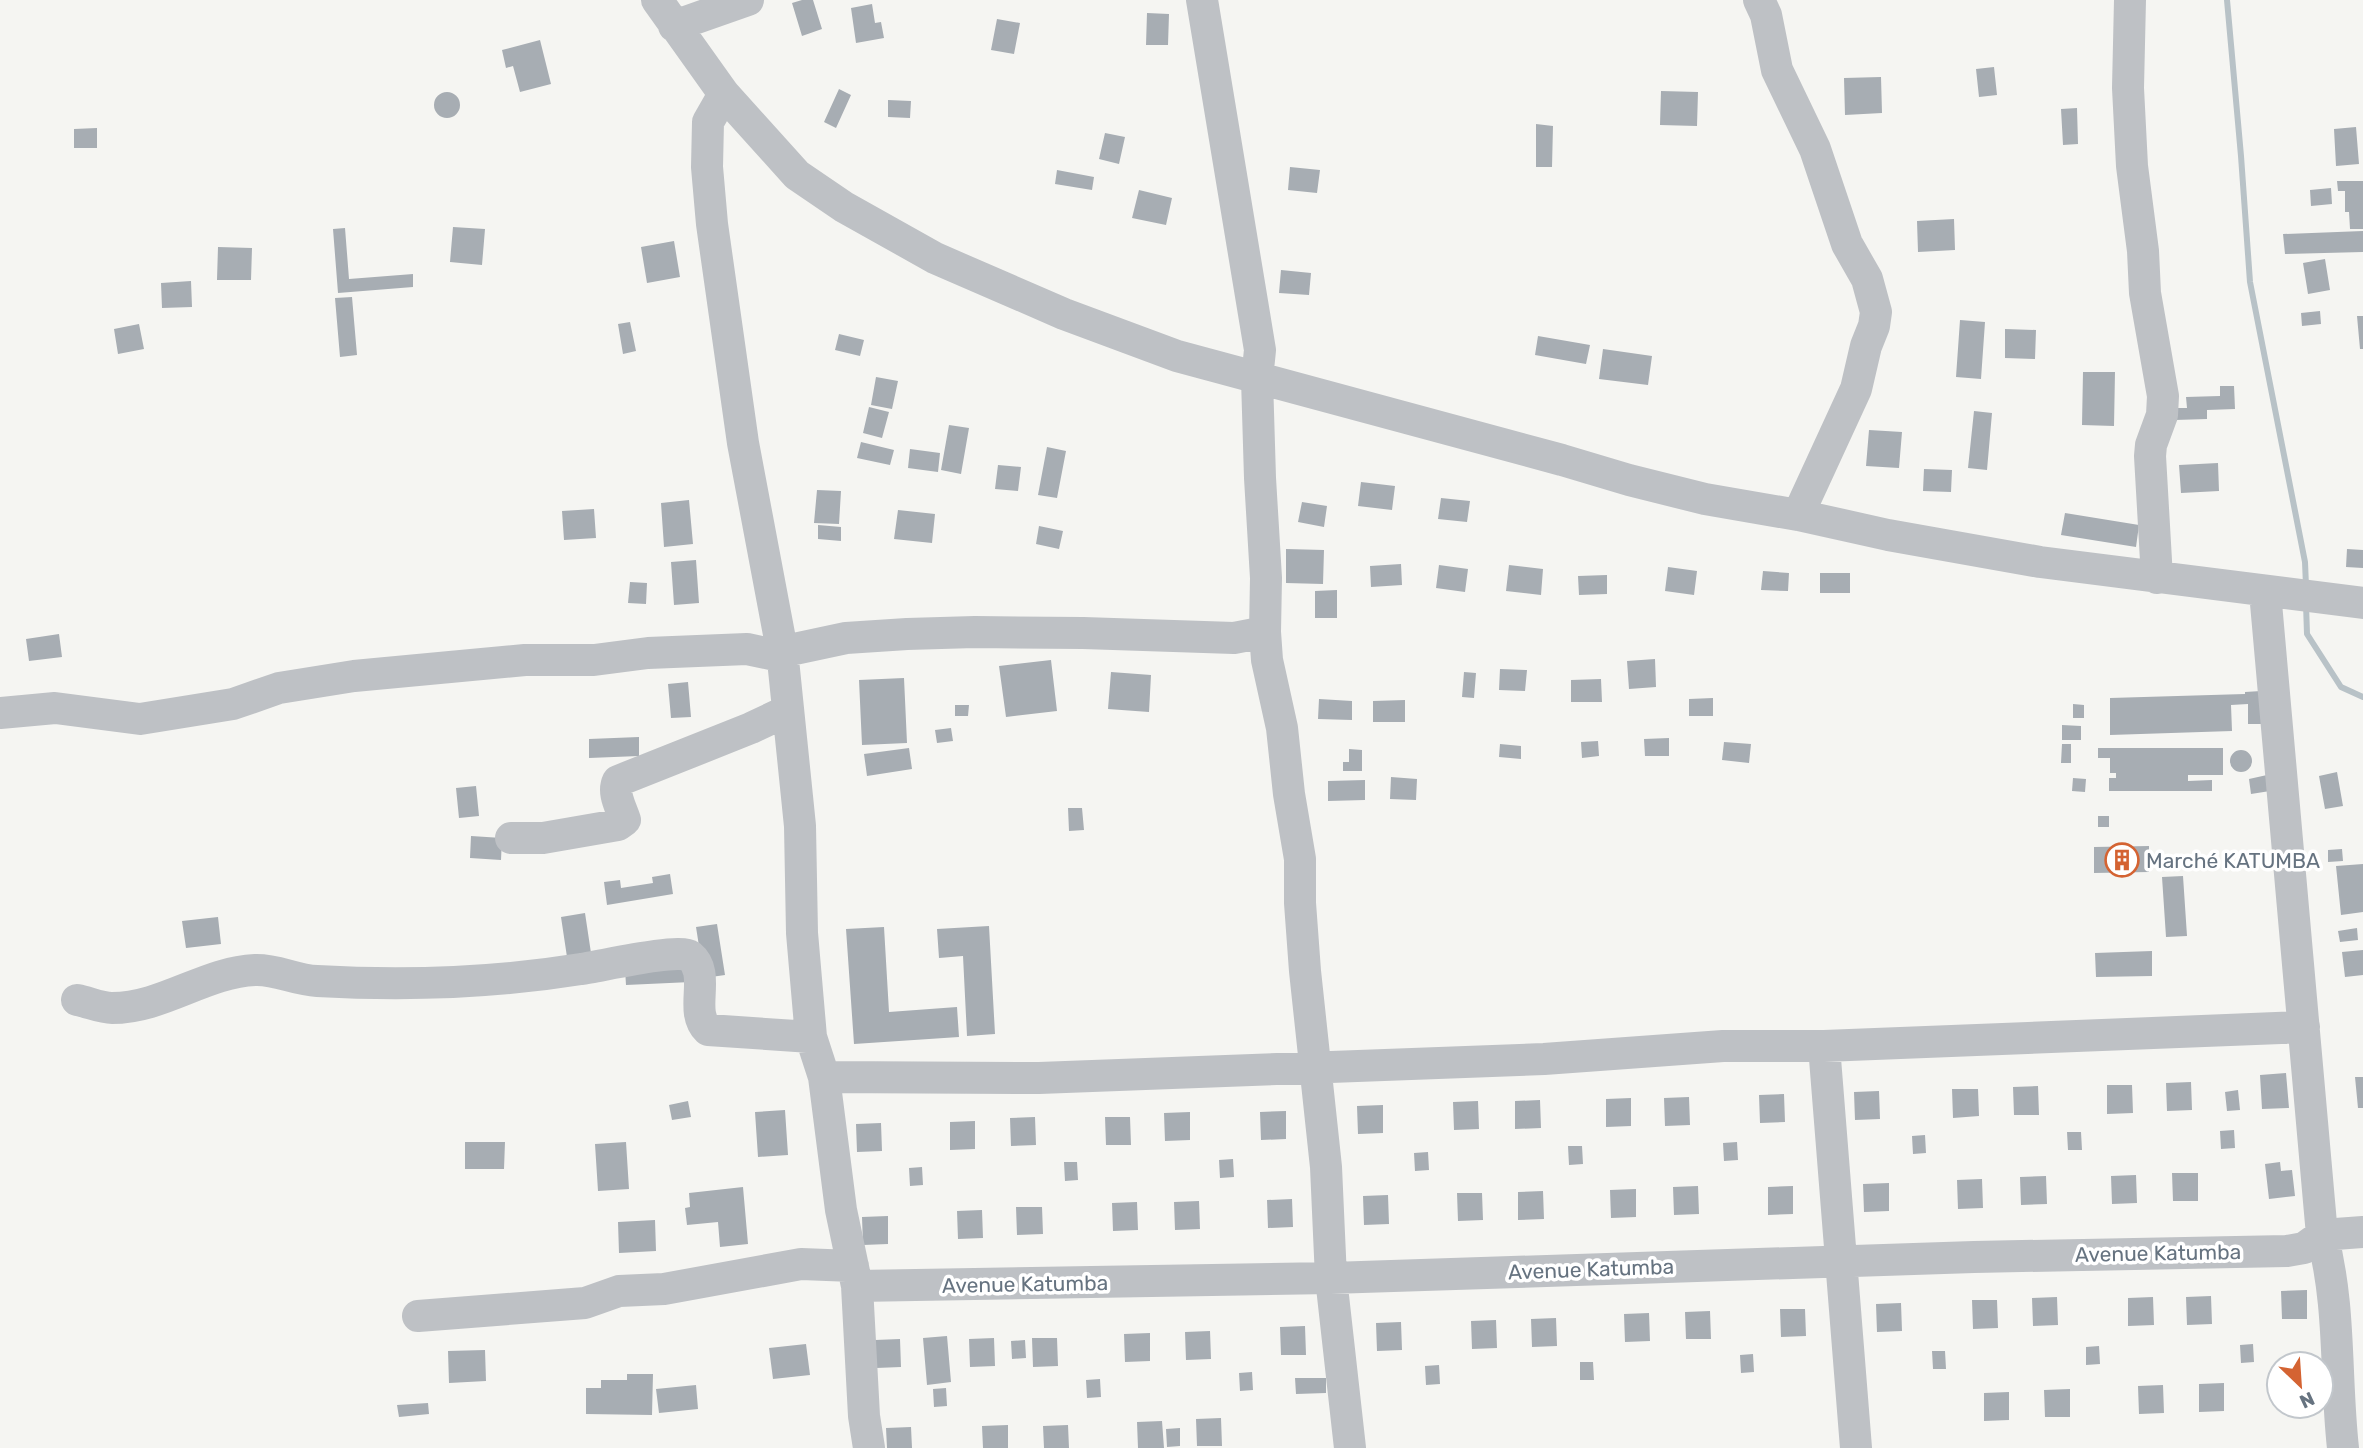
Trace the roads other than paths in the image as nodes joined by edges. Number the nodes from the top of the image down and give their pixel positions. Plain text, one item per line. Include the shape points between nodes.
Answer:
1 (748, 0) edge
2 (1202, 0) edge
3 (1759, 0) edge
4 (2130, 0) edge
5 (665, 13) edge
6 (724, 94) junction
7 (1257, 379) junction
8 (1798, 515) junction
9 (2157, 578) junction
10 (2276, 594) junction
11 (2351, 602) edge
12 (1265, 632) junction
13 (782, 650) junction
14 (787, 711) junction
15 (0, 713) edge
16 (511, 838) dead end
17 (77, 1000) dead end
18 (2304, 1027) junction
19 (811, 1037) junction
20 (1824, 1046) junction
21 (1316, 1066) junction
22 (824, 1077) junction
23 (2363, 1232) edge
24 (2322, 1235) junction
25 (1839, 1262) junction
26 (855, 1276) junction
27 (1331, 1278) junction
28 (418, 1315) dead end
29 (869, 1448) edge
30 (1350, 1448) edge
31 (1856, 1448) edge
32 (2343, 1448) edge

1 - 5 street
2 - 7 street via 1256,318
3 - 8 street via 1777,70 1815,149 1876,312 1856,389
4 - 9 street via 2132,166 2145,293 2163,396 2150,456
5 - 6 street
6 - 7 street via 797,176 935,258 1064,314 1177,356
6 - 13 street via 708,122 712,223 743,443
7 - 8 street via 1629,480
7 - 12 street
8 - 9 street via 2040,562
9 - 10 street
10 - 11 street
10 - 18 street
12 - 13 street via 1234,638 948,632 846,638
12 - 21 street via 1300,859
13 - 14 street
13 - 15 street via 771,654 747,649 594,660 515,660 354,676 279,688 233,704 140,719 55,708
14 - 16 street via 618,781 616,795 625,820 618,825 543,838
14 - 19 street via 800,826 802,933
17 - 19 street via 130,1007 233,972 252,970 315,981 439,982 528,977 686,954 696,967 700,1021 708,1030
18 - 20 street
18 - 24 street
19 - 22 street
20 - 21 street via 1723,1046 1544,1059
20 - 25 street
21 - 22 street via 1039,1078
21 - 27 street
22 - 26 street via 841,1210
23 - 24 street
24 - 25 street, Avenue Katumba via 2304,1248 2287,1251
24 - 32 street via 2338,1331 2337,1398
25 - 27 street, Avenue Katumba
25 - 31 street
26 - 27 street, Avenue Katumba
26 - 28 street, Avenue Katumba via 801,1264 664,1289 619,1291 585,1303
26 - 29 street
27 - 30 street

